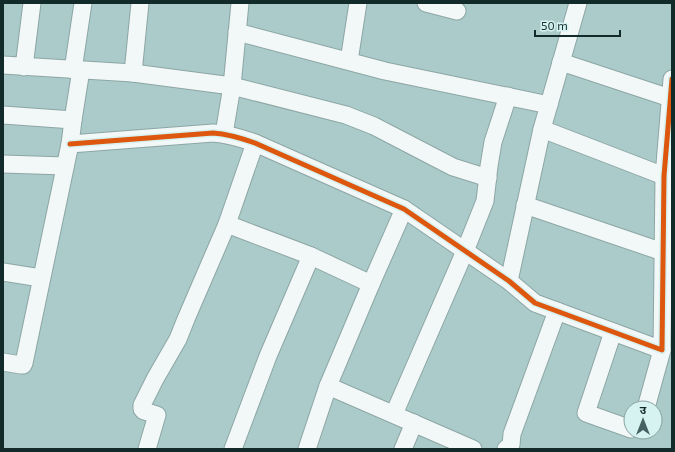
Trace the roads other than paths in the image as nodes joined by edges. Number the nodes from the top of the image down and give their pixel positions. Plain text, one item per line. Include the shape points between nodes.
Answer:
1 (32, 3) edge
2 (83, 3) edge
3 (140, 3) edge
4 (240, 3) edge
5 (358, 3) edge
6 (426, 3) edge
7 (578, 3) edge
8 (457, 11) dead end
9 (238, 32) junction
10 (349, 61) junction
11 (561, 62) junction
12 (3, 65) edge
13 (24, 67) junction
14 (77, 70) junction
15 (133, 73) junction
16 (672, 79) edge
17 (232, 86) junction
18 (508, 96) junction
19 (670, 98) junction
20 (549, 105) junction
21 (3, 115) edge
22 (73, 120) junction
23 (542, 129) junction
24 (224, 134) junction
25 (255, 142) junction
26 (70, 144) junction
27 (3, 164) edge
28 (65, 166) junction
29 (664, 176) junction
30 (488, 178) junction
31 (525, 205) junction
32 (404, 209) junction
33 (227, 224) junction
34 (465, 251) junction
35 (663, 252) junction
36 (311, 256) junction
37 (3, 272) edge
38 (41, 278) junction
39 (509, 281) junction
40 (371, 284) junction
41 (667, 289) edge
42 (557, 311) junction
43 (613, 332) junction
44 (662, 350) junction
45 (3, 362) edge
46 (328, 386) junction
47 (648, 400) edge
48 (394, 414) junction
49 (414, 423) junction
50 (623, 426) edge
51 (513, 448) edge
52 (147, 449) edge
53 (233, 449) edge
54 (307, 449) edge
55 (403, 449) edge
56 (473, 449) edge

1 - 13 street
2 - 14 street
3 - 15 street
4 - 9 street
5 - 10 street
6 - 8 street
7 - 11 street
9 - 10 street
9 - 17 street
10 - 18 street via 385,71
11 - 19 street
11 - 20 street
12 - 13 street
13 - 14 street
14 - 15 street
14 - 22 street
15 - 17 street
16 - 19 street
17 - 24 street
17 - 30 street via 346,115 374,126 453,167
18 - 20 street
18 - 30 street via 493,142
19 - 29 street
20 - 23 street
21 - 22 street
22 - 26 street
23 - 29 street
23 - 31 street
24 - 25 street
24 - 26 street
25 - 32 street
25 - 33 street
26 - 28 street
27 - 28 street
28 - 38 street
29 - 35 street
30 - 34 street via 485,201
31 - 35 street
31 - 39 street
32 - 34 street
32 - 40 street
33 - 36 street
33 - 52 street via 178,339 142,405 144,411 157,415
34 - 39 street
34 - 48 street
35 - 41 street
36 - 40 street
36 - 53 street via 268,356
37 - 38 street
38 - 45 street via 24,363 21,365
39 - 42 street via 535,303
40 - 46 street
41 - 44 street
42 - 43 street
42 - 51 street via 512,434
43 - 44 street
43 - 50 street via 586,413
44 - 47 street
46 - 48 street
46 - 54 street
48 - 49 street
49 - 55 street
49 - 56 street

